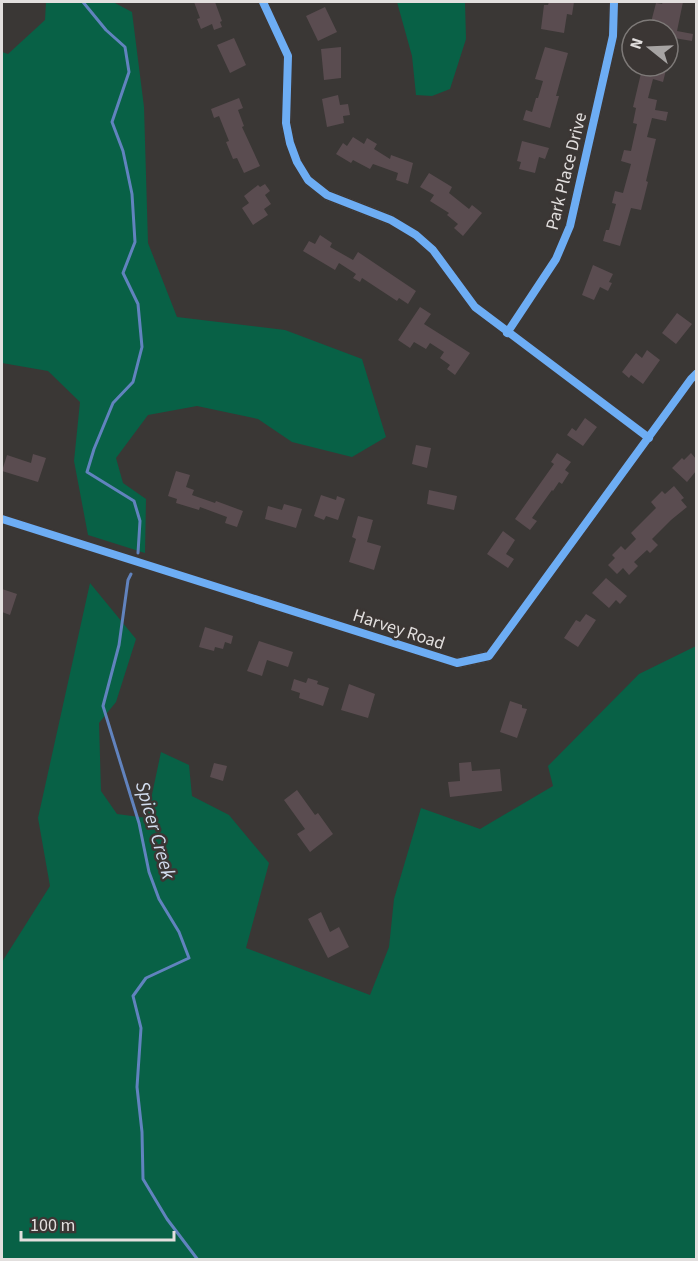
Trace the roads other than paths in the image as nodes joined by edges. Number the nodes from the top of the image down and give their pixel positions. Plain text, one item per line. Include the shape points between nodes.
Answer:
1 (263, 2) edge
2 (614, 2) edge
3 (507, 333) junction
4 (696, 374) edge
5 (649, 438) junction
6 (2, 519) edge

1 - 3 street via 288,56 286,123 297,162 309,180 327,195 391,220 416,235 434,250 475,307
2 - 3 street, Park Place Drive via 613,36 570,226 556,259
3 - 5 street
4 - 5 street, Harvey Road
5 - 6 street, Harvey Road via 489,656 457,663

